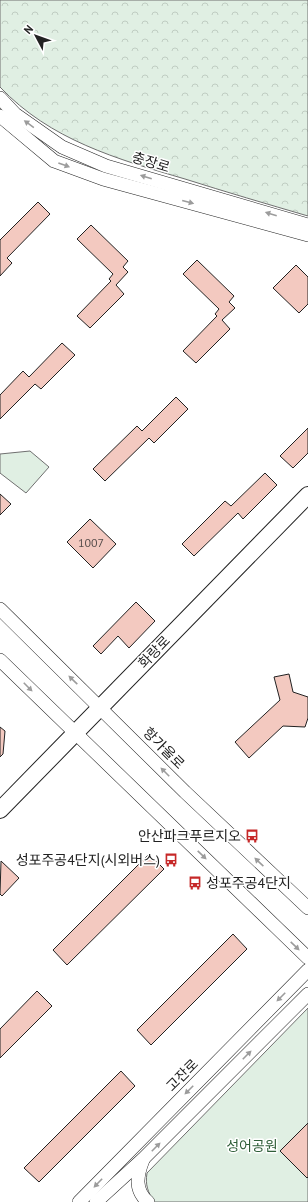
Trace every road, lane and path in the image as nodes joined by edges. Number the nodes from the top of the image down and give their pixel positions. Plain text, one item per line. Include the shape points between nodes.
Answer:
1 (0, 98) edge
2 (0, 116) edge
3 (308, 226) edge
4 (308, 235) edge
5 (308, 495) edge
6 (0, 609) edge
7 (0, 660) edge
8 (101, 707) junction
9 (75, 733) junction
10 (0, 810) edge
11 (308, 908) edge
12 (308, 958) edge
13 (308, 970) edge
14 (308, 994) edge
15 (143, 1159) junction
16 (79, 1202) edge
17 (96, 1202) edge
18 (148, 1202) edge

3 -> 1 street, 충장로 via 106,166 62,147 15,114
2 -> 4 street, 충장로 via 54,162 103,179
5 - 8 main road, 화랑로
8 -> 6 street, 항가울로
7 -> 9 street
8 - 9 main road, 화랑로
11 -> 8 street, 항가울로 via 185,792
9 - 10 main road, 화랑로
9 -> 12 street
13 -> 16 street, 고잔로
15 -> 14 street
15 - 17 street
15 - 18 street via 137,1182

